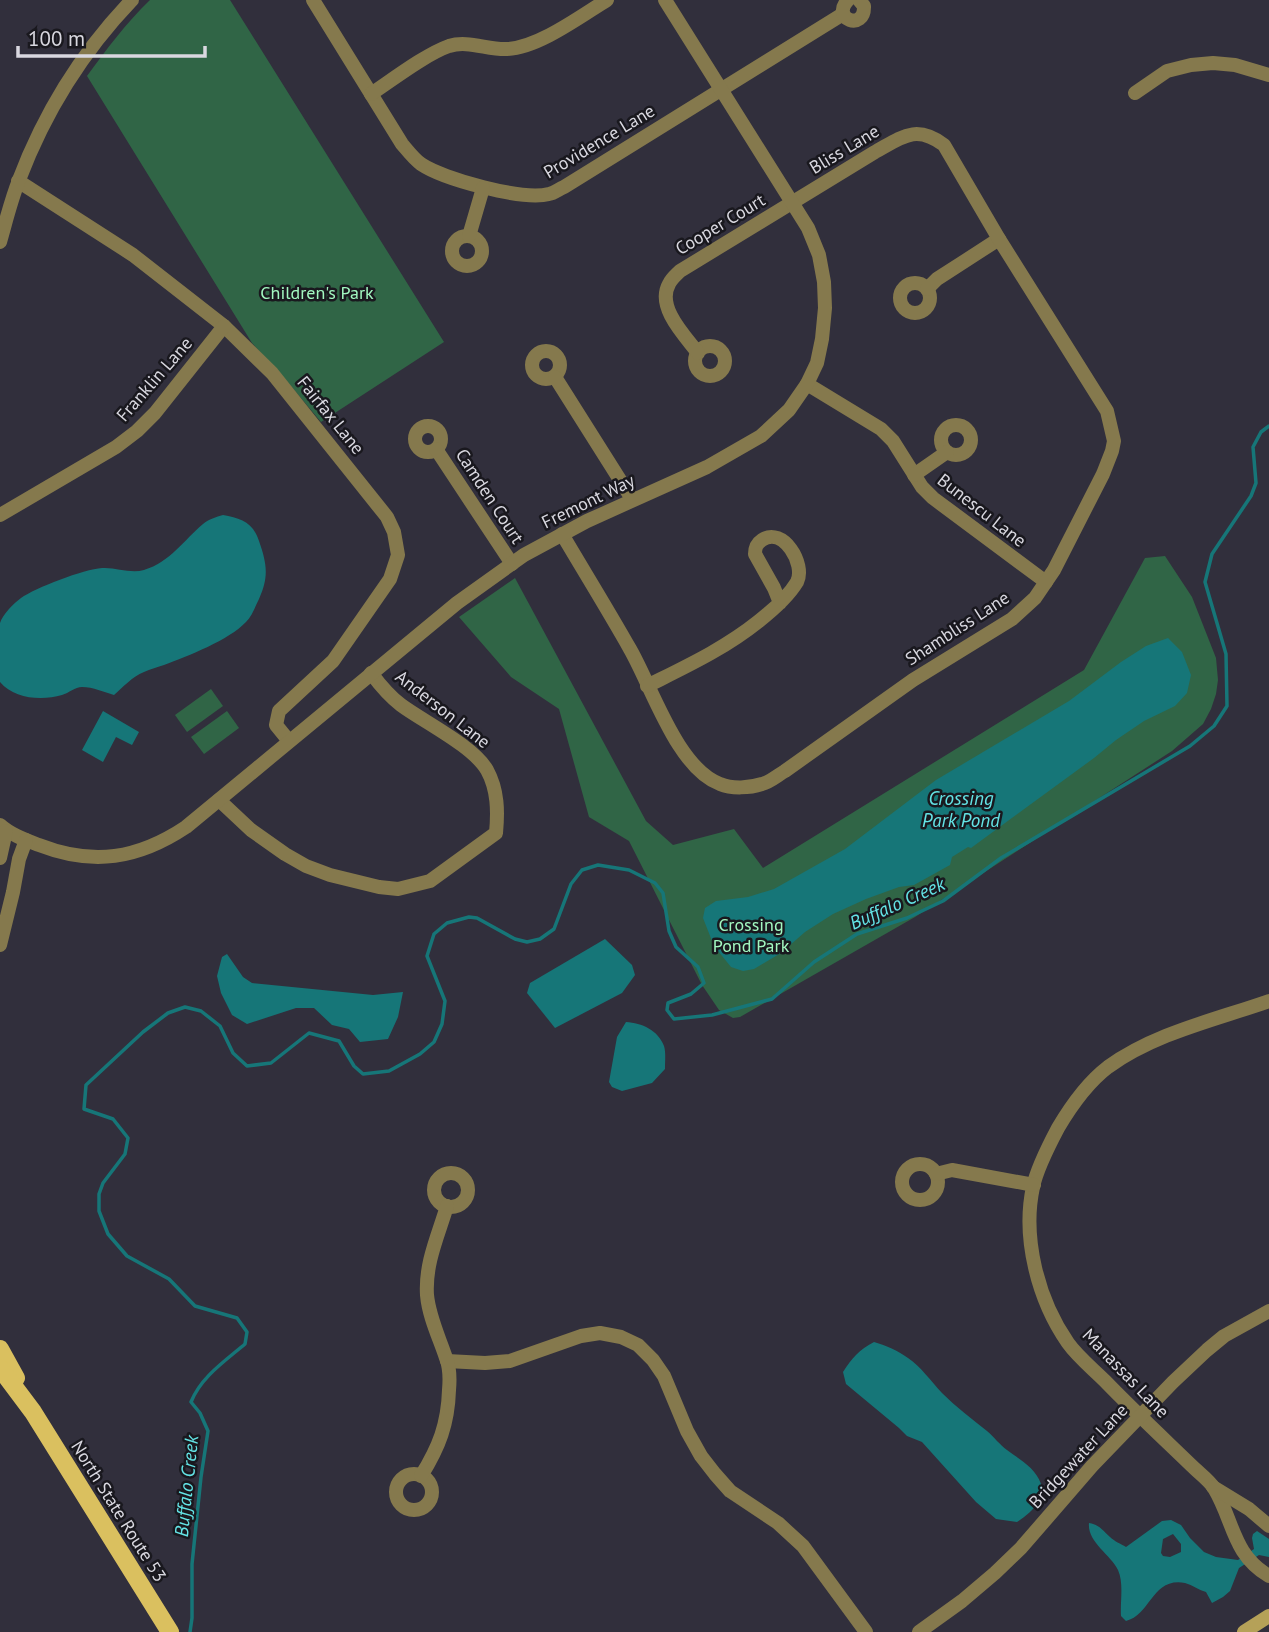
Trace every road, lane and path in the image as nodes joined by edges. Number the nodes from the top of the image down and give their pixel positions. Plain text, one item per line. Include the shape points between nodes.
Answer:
1 (132, 0) edge
2 (313, 0) edge
3 (607, 0) edge
4 (665, 0) edge
5 (859, 0) edge
6 (846, 7) edge
7 (1269, 75) edge
8 (721, 89) junction
9 (1135, 93) dead end
10 (371, 94) junction
11 (917, 134) joint
12 (18, 181) junction
13 (483, 188) junction
14 (792, 203) junction
15 (469, 236) dead end
16 (999, 239) junction
17 (0, 242) edge
18 (927, 289) dead end
19 (224, 326) junction
20 (698, 353) dead end
21 (555, 377) dead end
22 (807, 384) junction
23 (436, 449) dead end
24 (947, 452) dead end
25 (914, 475) junction
26 (632, 499) junction
27 (0, 515) edge
28 (562, 534) junction
29 (512, 564) junction
30 (1046, 582) junction
31 (780, 603) dead end
32 (371, 673) junction
33 (647, 686) junction
34 (289, 741) junction
35 (219, 800) junction
36 (3, 828) edge
37 (26, 840) junction
38 (0, 858) edge
39 (1, 936) edge
40 (1269, 1001) edge
41 (936, 1174) dead end
42 (1034, 1185) junction
43 (447, 1206) dead end
44 (1269, 1311) edge
45 (0, 1349) edge
46 (447, 1361) junction
47 (0, 1368) edge
48 (33, 1412) junction
49 (1140, 1416) junction
50 (421, 1476) dead end
51 (1213, 1487) junction
52 (1264, 1521) edge
53 (1237, 1540) junction
54 (1269, 1576) edge
55 (1269, 1616) edge
56 (169, 1630) edge
57 (866, 1632) edge
58 (919, 1632) edge
59 (1244, 1632) edge

1 - 12 street via 93,44 64,88
2 - 10 street, Providence Lane
3 - 10 street via 528,46 449,46
4 - 8 street, Fremont Way
5 - 6 street, Providence Lane via 865,9 856,20 846,18
6 - 8 street, Providence Lane
7 - 9 street via 1235,65 1191,65 1167,71
8 - 13 street, Providence Lane via 548,194
8 - 14 street, Fremont Way
10 - 13 street, Providence Lane via 418,162 436,173
11 - 14 street, Bliss Lane via 875,152
11 - 16 street, Shambliss Lane via 944,145
12 - 17 street
12 - 19 street, Fairfax Lane via 133,255
13 - 15 street
14 - 20 street, Cooper Court via 680,271 668,285 668,311
14 - 22 street, Fremont Way via 808,228 824,282 822,339
16 - 18 street
16 - 30 street, Shambliss Lane via 1107,411 1114,441 1103,474
19 - 27 street, Franklin Lane via 137,431
19 - 34 street, Fairfax Lane via 272,373 387,517 398,555 390,579 333,661 279,711 276,725
21 - 26 street
22 - 25 street, Bunescu Lane via 881,429
22 - 26 street, Fremont Way via 789,410 761,436 707,467
23 - 29 street, Camden Court
24 - 25 street
25 - 30 street, Bunescu Lane via 933,498
26 - 28 street, Fremont Way
28 - 29 street, Fremont Way
28 - 33 street, Shambliss Lane via 632,652
29 - 32 street, Fremont Way
30 - 33 street, Shambliss Lane via 1012,619 913,680 763,784 720,785 702,774 686,756
31 - 33 street via 735,640
32 - 34 street, Fremont Way
32 - 35 street, Anderson Lane via 400,704 480,760 494,788 496,833 430,881 398,889 379,887 306,866 251,830
34 - 35 street, Fremont Way
35 - 37 street, Fremont Way via 171,837 139,851 84,857
36 - 37 street, Fremont Way
36 - 38 street, Fremont Way
37 - 39 street
40 - 42 street, Manassas Lane via 1173,1033 1107,1068 1065,1115
41 - 42 street via 952,1170
42 - 49 street, Manassas Lane via 1031,1241 1049,1311 1069,1345
43 - 46 street via 427,1273 433,1323
44 - 49 street, Bridgewater Lane via 1224,1336
45 - 48 main road, North State Route 53
46 - 50 street via 449,1409 434,1455
46 - 57 street via 510,1361 581,1336 600,1334 638,1345 664,1376 687,1431 715,1474 730,1491 803,1546
47 - 48 main road, North State Route 53
48 - 56 main road, North State Route 53
49 - 51 street, Manassas Lane
49 - 58 street, Bridgewater Lane via 1021,1548
51 - 52 street
51 - 53 street, Manassas Lane
52 - 53 street via 1244,1523
53 - 54 street, Manassas Lane via 1253,1566
55 - 59 street

